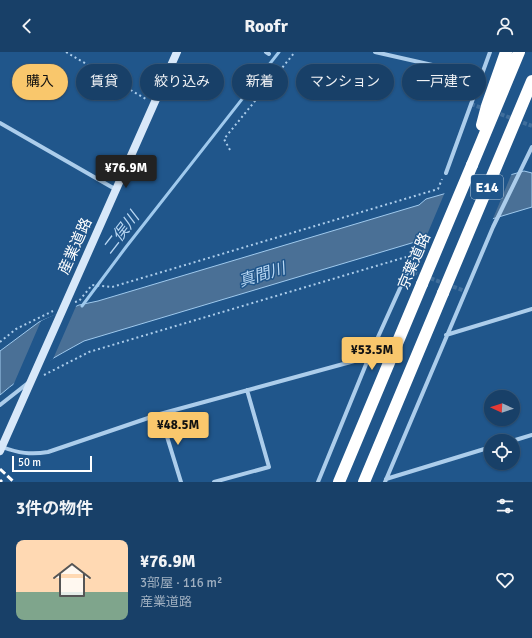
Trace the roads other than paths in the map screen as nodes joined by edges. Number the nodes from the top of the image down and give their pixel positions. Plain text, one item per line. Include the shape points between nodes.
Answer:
1 (177, 52) edge
2 (375, 52) edge
3 (490, 52) edge
4 (506, 52) edge
5 (519, 52) edge
6 (428, 64) edge
7 (486, 64) edge
8 (532, 81) edge
9 (472, 100) edge
10 (0, 123) edge
11 (532, 147) edge
12 (472, 165) junction
13 (446, 173) road end
14 (115, 189) junction
15 (415, 255) road end
16 (532, 309) edge
17 (446, 335) junction
18 (369, 357) junction
19 (31, 380) junction
20 (246, 390) junction
21 (0, 405) edge
22 (160, 414) junction
23 (532, 435) edge
24 (520, 439) edge
25 (1, 449) edge
26 (484, 449) edge
27 (386, 481) edge
28 (181, 482) edge
29 (214, 482) edge
30 (318, 482) edge
31 (339, 482) edge
32 (364, 482) edge

1 - 14 main road, 産業道路
2 - 6 street
3 - 7 street
4 - 12 highway via 486,106
5 - 12 highway, 京葉道路 / E14
8 - 32 highway, E14, bridge
9 - 13 street
10 - 14 street
11 - 17 street via 493,227
12 - 31 highway, 京葉道路 / E14, bridge
14 - 19 main road, 産業道路
15 - 18 street
16 - 17 street
17 - 27 street
18 - 20 street
18 - 30 street
19 - 21 street
19 - 25 main road, 産業道路
20 - 22 street
20 - 29 street via 270,467
22 - 25 street via 48,452 27,454
22 - 28 street
23 - 24 street
26 - 27 street

